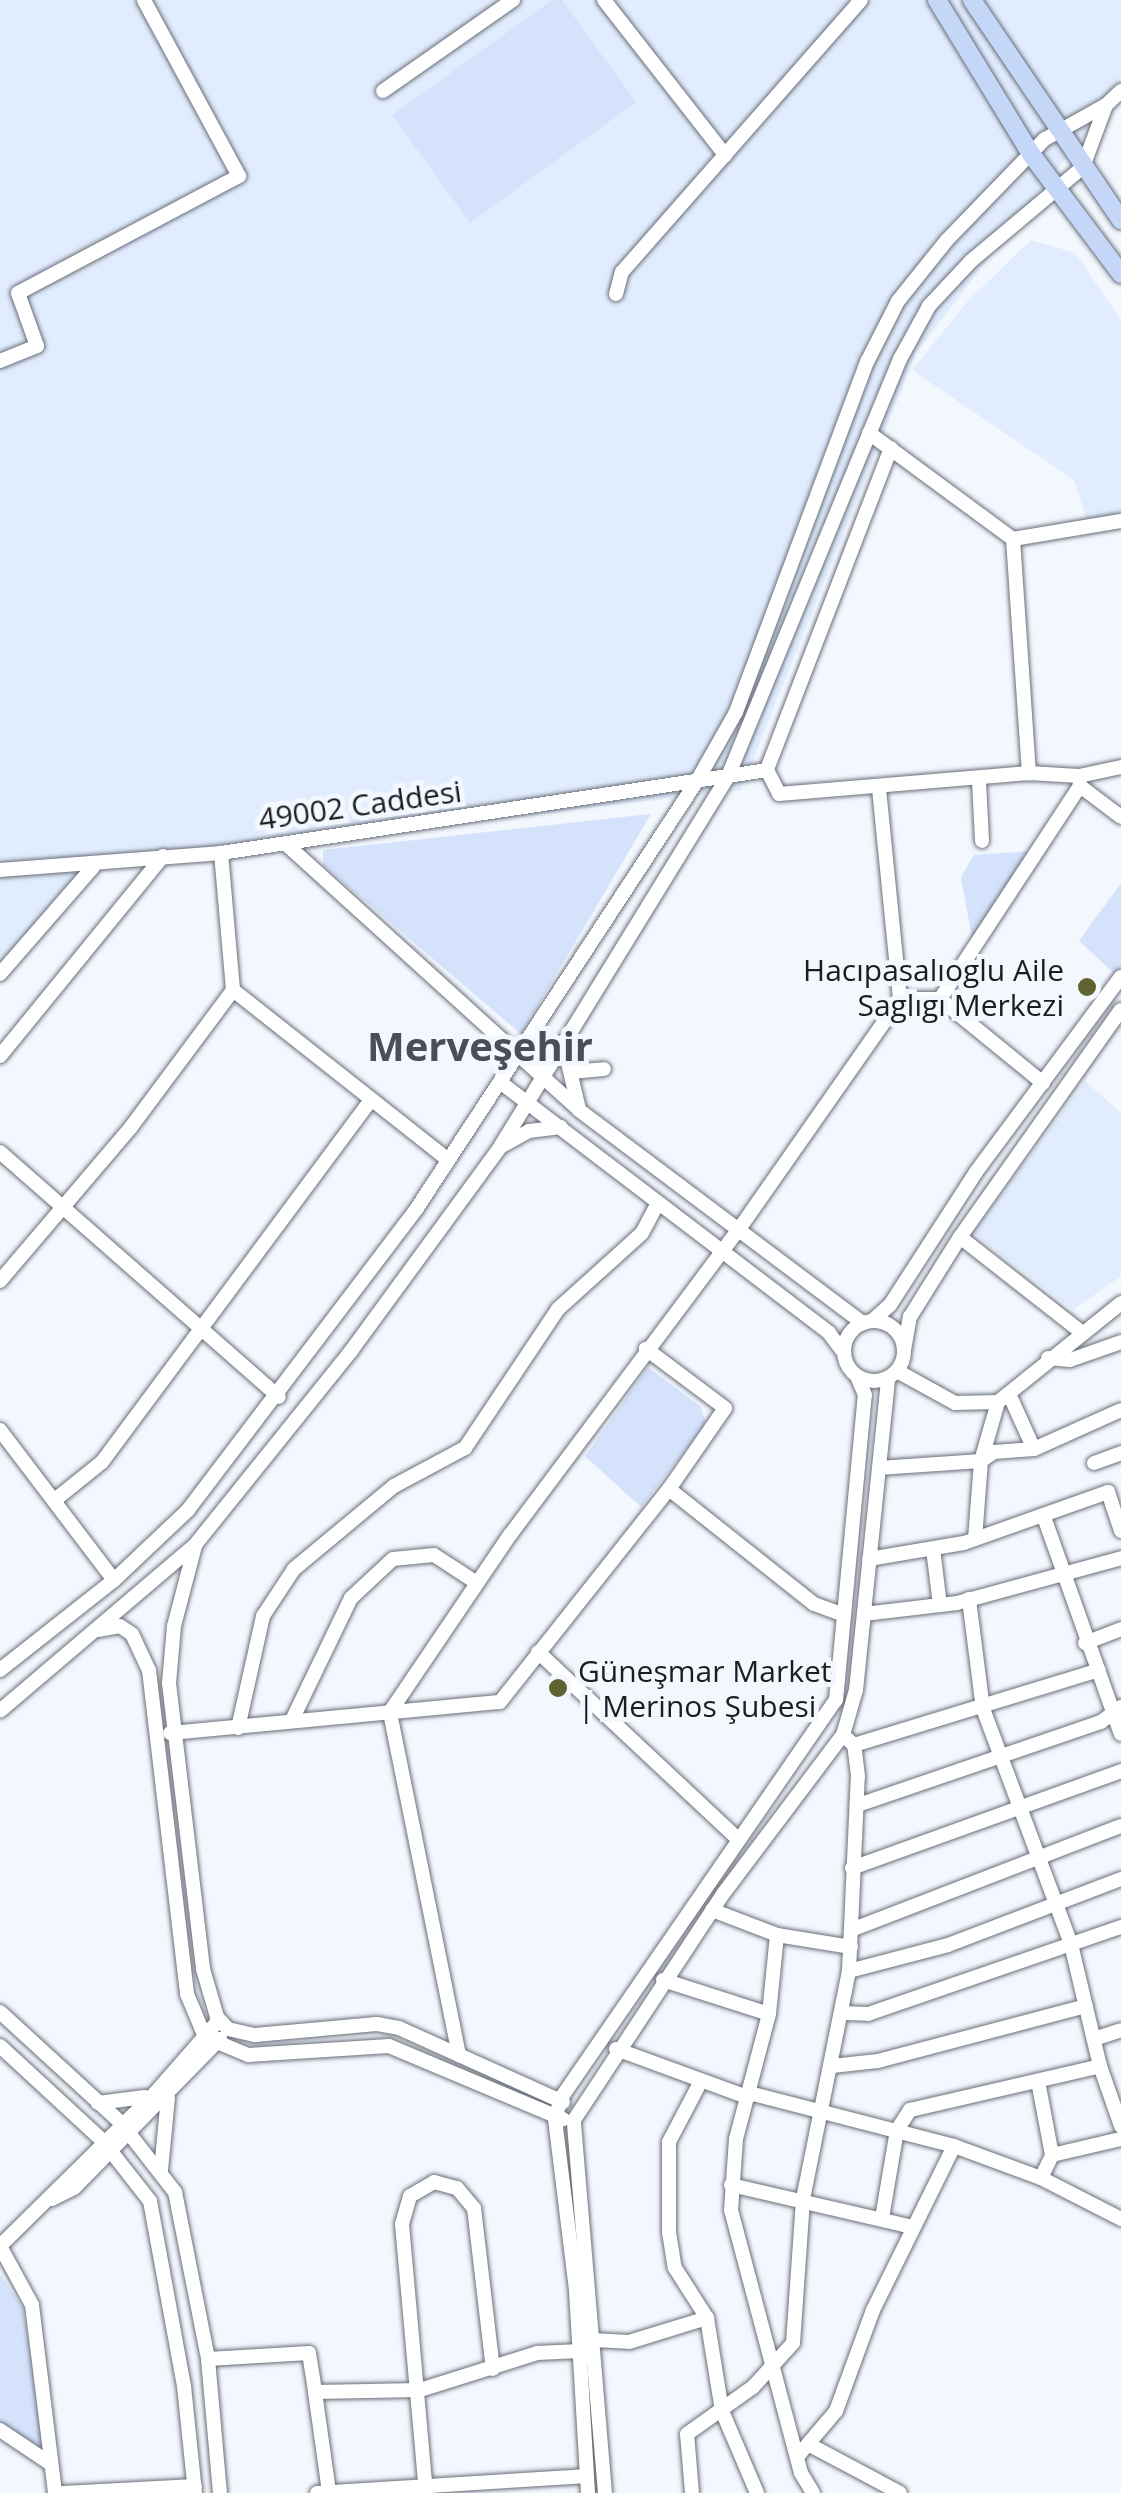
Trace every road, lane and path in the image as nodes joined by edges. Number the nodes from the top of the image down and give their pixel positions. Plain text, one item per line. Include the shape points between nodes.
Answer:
1 (144, 0) edge
2 (513, 0) edge
3 (604, 0) edge
4 (861, 0) edge
5 (937, 0) edge
6 (972, 0) edge
7 (383, 90) dead end
8 (1121, 91) edge
9 (1106, 105) junction
10 (1057, 130) junction
11 (1031, 154) junction
12 (724, 155) junction
13 (1083, 167) junction
14 (1056, 190) junction
15 (1121, 220) edge
16 (1121, 274) edge
17 (616, 294) dead end
18 (0, 361) edge
19 (869, 433) junction
20 (891, 448) junction
21 (1121, 520) edge
22 (1013, 539) junction
23 (1121, 767) edge
24 (768, 770) junction
25 (1029, 774) junction
26 (727, 778) junction
27 (698, 781) junction
28 (1079, 781) junction
29 (979, 782) junction
30 (879, 789) junction
31 (1121, 817) edge
32 (982, 841) dead end
33 (286, 844) junction
34 (221, 853) junction
35 (163, 856) junction
36 (92, 866) junction
37 (0, 870) edge
38 (0, 974) edge
39 (1121, 977) edge
40 (233, 990) junction
41 (900, 999) junction
42 (940, 999) junction
43 (1121, 1010) edge
44 (563, 1042) junction
45 (522, 1052) junction
46 (0, 1056) edge
47 (604, 1069) dead end
48 (571, 1072) junction
49 (542, 1077) junction
50 (500, 1082) junction
51 (1043, 1082) junction
52 (370, 1102) junction
53 (527, 1102) junction
54 (579, 1110) junction
55 (562, 1127) junction
56 (501, 1146) junction
57 (0, 1152) edge
58 (448, 1160) junction
59 (658, 1203) junction
60 (66, 1204) junction
61 (737, 1232) junction
62 (960, 1237) junction
63 (718, 1252) junction
64 (0, 1281) edge
65 (1121, 1303) edge
66 (867, 1322) junction
67 (201, 1324) junction
68 (1080, 1331) junction
69 (1121, 1342) edge
70 (646, 1350) junction
71 (904, 1350) junction
72 (844, 1352) junction
73 (1048, 1358) junction
74 (892, 1374) junction
75 (857, 1376) junction
76 (279, 1396) junction
77 (1004, 1398) junction
78 (1121, 1410) edge
79 (0, 1430) edge
80 (1034, 1449) junction
81 (1121, 1453) edge
82 (981, 1462) junction
83 (1094, 1462) dead end
84 (879, 1468) junction
85 (669, 1489) junction
86 (56, 1499) junction
87 (1118, 1510) edge
88 (1044, 1517) junction
89 (1121, 1531) edge
90 (975, 1539) junction
91 (196, 1544) junction
92 (933, 1548) junction
93 (1121, 1558) edge
94 (870, 1559) junction
95 (1061, 1577) junction
96 (114, 1580) junction
97 (477, 1583) junction
98 (969, 1598) junction
99 (940, 1605) junction
100 (864, 1614) junction
101 (844, 1615) junction
102 (1121, 1629) edge
103 (96, 1630) junction
104 (1085, 1642) junction
105 (538, 1652) junction
106 (0, 1670) edge
107 (1099, 1670) junction
108 (1117, 1708) edge
109 (983, 1709) junction
110 (0, 1711) edge
111 (390, 1712) junction
112 (294, 1718) junction
113 (238, 1728) junction
114 (160, 1731) junction
115 (1121, 1734) edge
116 (179, 1735) junction
117 (848, 1740) junction
118 (1001, 1756) junction
119 (1121, 1771) edge
120 (858, 1805) junction
121 (1020, 1810) junction
122 (1121, 1826) edge
123 (739, 1840) junction
124 (1040, 1856) junction
125 (852, 1868) junction
126 (1121, 1878) edge
127 (1055, 1904) junction
128 (712, 1910) junction
129 (1121, 1927) edge
130 (851, 1930) junction
131 (777, 1935) junction
132 (1071, 1944) junction
133 (851, 1948) junction
134 (849, 1972) junction
135 (663, 1980) junction
136 (1086, 2006) junction
137 (0, 2012) edge
138 (843, 2013) junction
139 (769, 2014) junction
140 (224, 2024) junction
141 (1121, 2030) edge
142 (1097, 2038) junction
143 (210, 2041) junction
144 (0, 2046) edge
145 (616, 2049) junction
146 (459, 2056) junction
147 (832, 2066) junction
148 (1100, 2066) junction
149 (701, 2081) junction
150 (1038, 2081) junction
151 (162, 2094) junction
152 (560, 2098) junction
153 (747, 2098) junction
154 (98, 2103) junction
155 (824, 2114) junction
156 (555, 2119) junction
157 (574, 2120) junction
158 (1121, 2126) edge
159 (126, 2128) junction
160 (897, 2130) junction
161 (1121, 2139) edge
162 (106, 2146) junction
163 (954, 2146) junction
164 (1052, 2156) junction
165 (161, 2170) junction
166 (1041, 2178) junction
167 (731, 2185) junction
168 (803, 2199) junction
169 (882, 2218) junction
170 (1121, 2219) edge
171 (913, 2227) junction
172 (0, 2246) edge
173 (707, 2318) junction
174 (593, 2340) junction
175 (580, 2351) junction
176 (208, 2358) junction
177 (493, 2369) junction
178 (772, 2370) junction
179 (420, 2390) junction
180 (315, 2392) junction
181 (722, 2411) junction
182 (0, 2430) edge
183 (808, 2444) junction
184 (797, 2457) junction
185 (52, 2464) junction
186 (586, 2476) junction
187 (195, 2489) edge
188 (425, 2489) edge
189 (329, 2492) edge
190 (59, 2493) edge
191 (220, 2493) edge
192 (317, 2493) edge
193 (588, 2493) edge
194 (605, 2493) edge
195 (692, 2493) edge
196 (758, 2493) edge
197 (812, 2493) edge
198 (900, 2493) edge

1 - 18 street via 238,176 18,294 37,346
2 - 7 street
3 - 12 street
4 - 12 street
5 - 11 main road
6 - 10 main road
8 - 9 street
9 - 10 street
9 - 13 street
10 - 11 street
10 - 13 main road
11 - 14 main road
11 - 27 street via 898,301 867,362 736,712
12 - 17 street via 622,272
13 - 14 street
13 - 15 main road
14 - 16 main road
14 - 19 street via 930,306
19 - 20 street
19 - 26 street
20 - 22 street
20 - 24 street
21 - 22 street
22 - 25 street
23 - 28 street
24 - 26 street, 49002 Caddesi
24 - 30 street via 779,794
25 - 28 street
25 - 29 street
26 - 27 street, 49002 Caddesi
26 - 44 street
27 - 33 street, 49002 Caddesi
27 - 45 street
28 - 31 street
28 - 42 street
29 - 30 street
29 - 32 street
30 - 41 street
33 - 34 street, 49002 Caddesi
33 - 45 street
34 - 35 street, 49002 Caddesi
34 - 40 street
35 - 36 street, 49002 Caddesi
35 - 46 street
36 - 37 street, 49002 Caddesi
36 - 38 street
39 - 51 street
40 - 52 street
40 - 60 street
41 - 42 street
41 - 61 street
42 - 51 street
43 - 62 street
44 - 48 street
44 - 49 street
45 - 49 street
45 - 50 street
47 - 48 street
48 - 54 street
49 - 53 street
49 - 54 street
50 - 53 street
50 - 58 street
51 - 66 street via 890,1305
52 - 58 street
52 - 67 street
53 - 55 street
53 - 56 street
54 - 61 street
55 - 56 street via 529,1130
55 - 59 street
56 - 91 street
57 - 60 street
58 - 76 street
59 - 63 street
59 - 113 street via 642,1233 558,1309 465,1448 394,1486 294,1569 263,1616
60 - 64 street
60 - 67 street
61 - 63 street
61 - 66 street
62 - 68 street
62 - 71 street via 910,1317
63 - 70 street
63 - 72 street via 829,1333
65 - 68 street
66 - 71 street via 890,1326
66 - 72 street via 848,1335
67 - 76 street
67 - 86 street via 102,1462
68 - 73 street
69 - 73 street via 1070,1360
70 - 85 street via 724,1408
70 - 97 street
71 - 74 street
72 - 75 street
73 - 77 street
74 - 75 street
74 - 77 street via 955,1403
74 - 84 street
75 - 101 street via 865,1396
76 - 96 street via 188,1510
77 - 80 street
77 - 82 street
78 - 80 street
79 - 86 street
80 - 82 street via 994,1452
81 - 83 street
82 - 84 street
82 - 90 street
84 - 94 street
85 - 101 street via 814,1604
85 - 105 street
86 - 96 street
87 - 88 street via 1108,1492
87 - 89 street
88 - 90 street
88 - 95 street
90 - 92 street
91 - 103 street
91 - 116 street via 170,1661
92 - 94 street
92 - 99 street
93 - 95 street
94 - 100 street
95 - 98 street
95 - 104 street
96 - 106 street
97 - 111 street
97 - 112 street via 434,1555 393,1559 351,1598
98 - 99 street
98 - 109 street
99 - 100 street
100 - 117 street
101 - 123 street via 836,1700
102 - 104 street
103 - 110 street
103 - 114 street via 120,1626 140,1645
104 - 107 street
105 - 111 street via 500,1702
105 - 123 street
107 - 108 street
107 - 109 street
108 - 115 street
108 - 118 street via 1100,1722
109 - 117 street
109 - 118 street
111 - 112 street
111 - 146 street
112 - 113 street
113 - 116 street
114 - 116 street
114 - 143 street via 187,1994
116 - 140 street via 204,1969
117 - 120 street
117 - 128 street
118 - 120 street
118 - 121 street
119 - 121 street
120 - 125 street
121 - 124 street
121 - 125 street
122 - 124 street
123 - 152 street
124 - 127 street
124 - 130 street
125 - 130 street
126 - 127 street
127 - 132 street
127 - 134 street via 948,1945
128 - 131 street
128 - 135 street
129 - 132 street
130 - 133 street
131 - 133 street
131 - 139 street
132 - 136 street
132 - 138 street via 868,2014
133 - 134 street
134 - 138 street
135 - 139 street
135 - 145 street
136 - 142 street
136 - 147 street via 897,2056
137 - 154 street
138 - 147 street
139 - 153 street
140 - 143 street
140 - 146 street via 255,2035 378,2024
141 - 142 street
142 - 148 street
143 - 151 street
143 - 156 street via 248,2055 389,2046
144 - 162 street
145 - 149 street
145 - 157 street
146 - 152 street
147 - 155 street
148 - 150 street
148 - 158 street
149 - 153 street
149 - 173 street via 668,2142 664,2165 674,2268
150 - 160 street via 910,2110
150 - 164 street
151 - 154 street
151 - 159 street
151 - 165 street
152 - 156 street
152 - 157 street
153 - 155 street via 753,2094
153 - 167 street
154 - 159 street
155 - 160 street
155 - 168 street
156 - 157 street
156 - 175 street
157 - 174 street
159 - 162 street
159 - 165 street
160 - 163 street
160 - 169 street
161 - 164 street
162 - 172 street via 74,2188
162 - 187 street via 150,2201 160,2226
163 - 166 street
163 - 171 street
164 - 166 street
165 - 176 street via 188,2235
166 - 170 street
167 - 168 street
167 - 178 street via 734,2229
168 - 169 street
168 - 178 street via 794,2343
169 - 171 street
171 - 183 street via 836,2411
172 - 185 street via 32,2306
173 - 174 street via 629,2342
173 - 181 street
174 - 194 street
175 - 177 street via 536,2354
175 - 186 street
176 - 180 street via 309,2352
176 - 191 street
177 - 179 street
177 - 179 street via 474,2208 457,2188 434,2182 410,2196 402,2224
178 - 181 street
178 - 184 street
179 - 180 street
179 - 188 street
180 - 189 street
181 - 195 street via 686,2434
181 - 196 street
182 - 185 street
183 - 184 street
183 - 198 street
184 - 197 street
185 - 190 street
186 - 188 street
186 - 193 street
187 - 190 street
188 - 189 street
189 - 192 street

